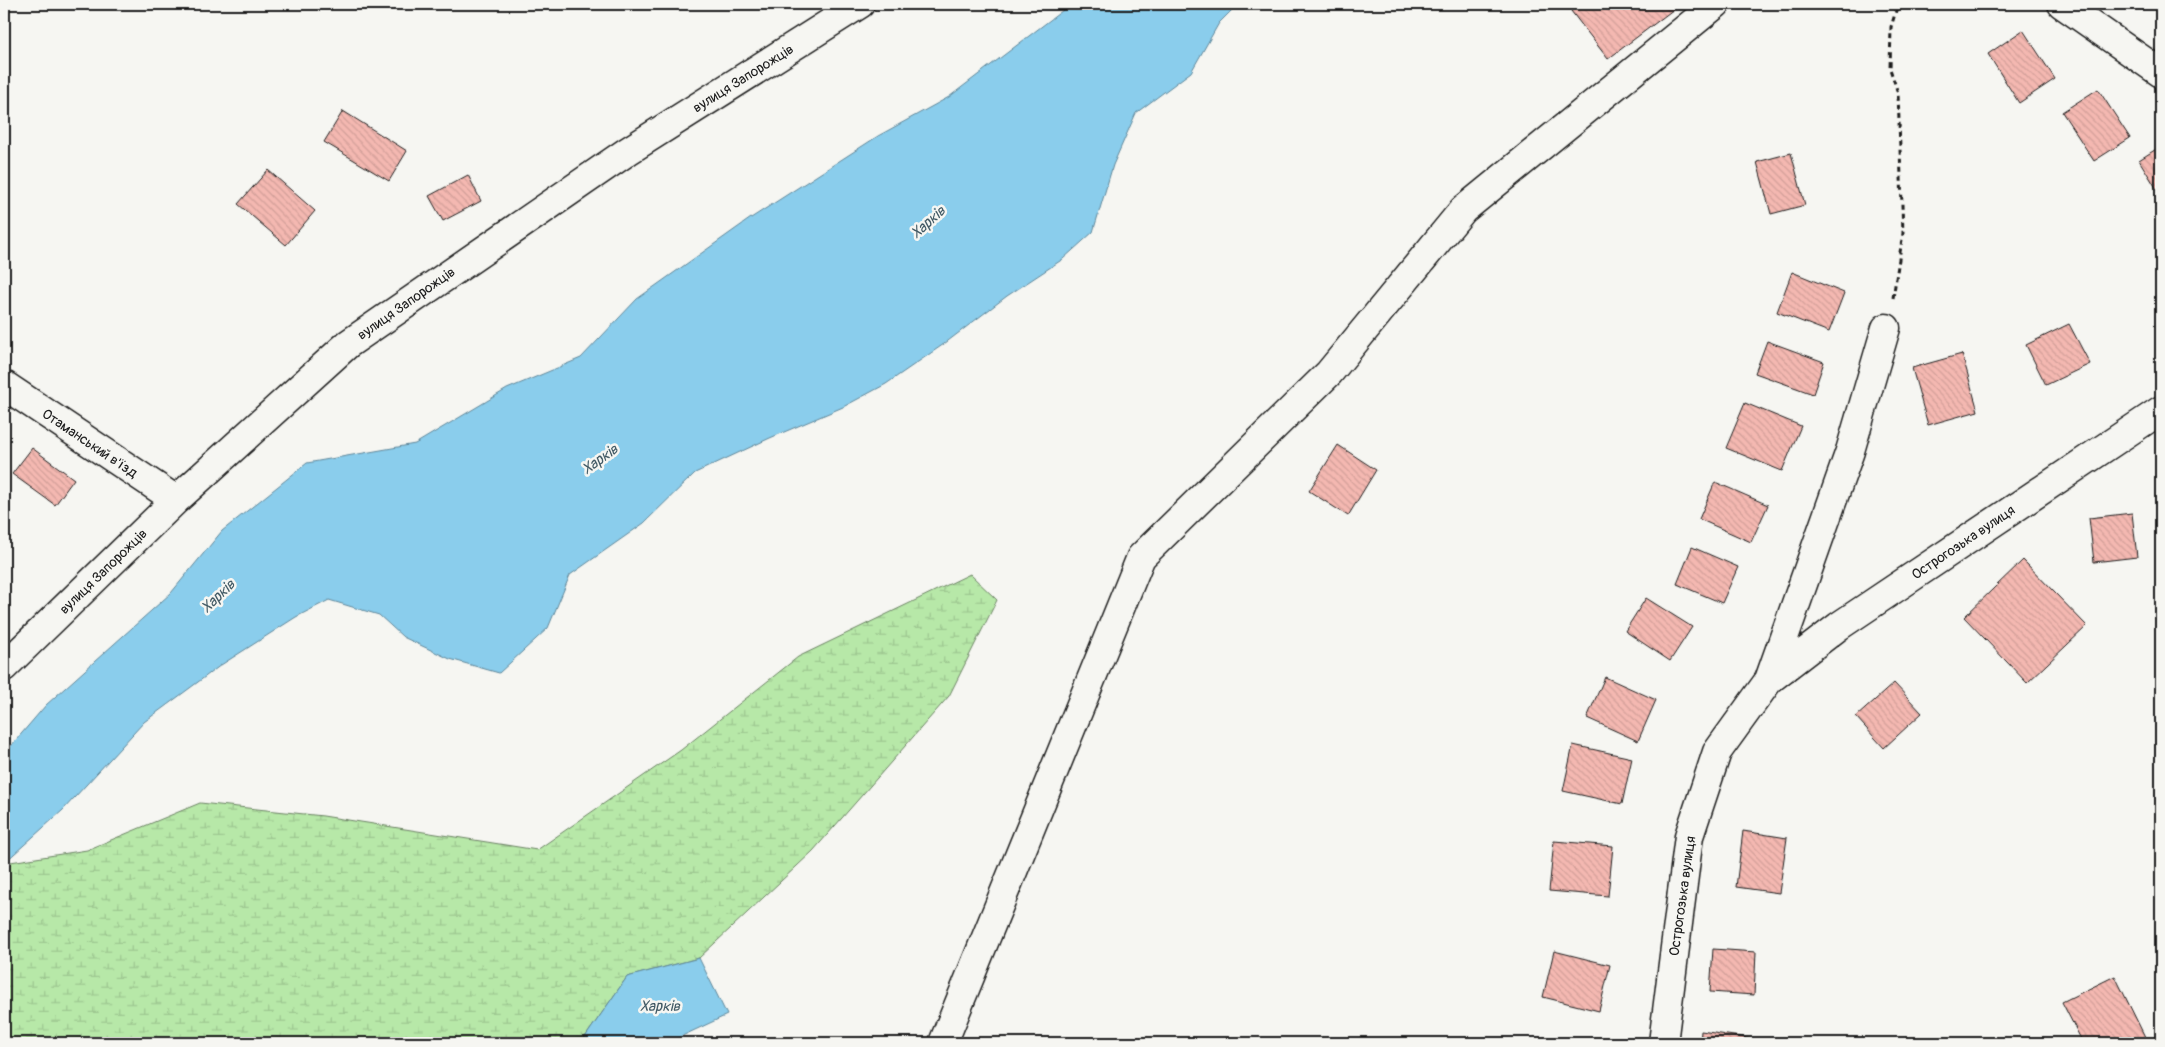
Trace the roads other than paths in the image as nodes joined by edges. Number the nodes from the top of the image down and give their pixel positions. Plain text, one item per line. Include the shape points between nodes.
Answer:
1 (860, 4) edge
2 (1716, 4) edge
3 (2062, 4) edge
4 (2161, 73) edge
5 (1886, 328) road end
6 (4, 385) edge
7 (2161, 410) edge
8 (176, 500) junction
9 (4, 667) edge
10 (1769, 680) junction
11 (943, 1043) edge
12 (1663, 1043) edge

1 - 8 street, вулиця Запорожців via 628,151 348,344
2 - 11 street via 1463,210 1329,373 1141,557
3 - 4 street
5 - 10 street, Острогозька вулиця via 1850,451
6 - 8 street, Отаманський в'їзд
7 - 10 street, Острогозька вулиця via 1839,626
8 - 9 street, вулиця Запорожців
10 - 12 street, Острогозька вулиця via 1717,752 1689,836

